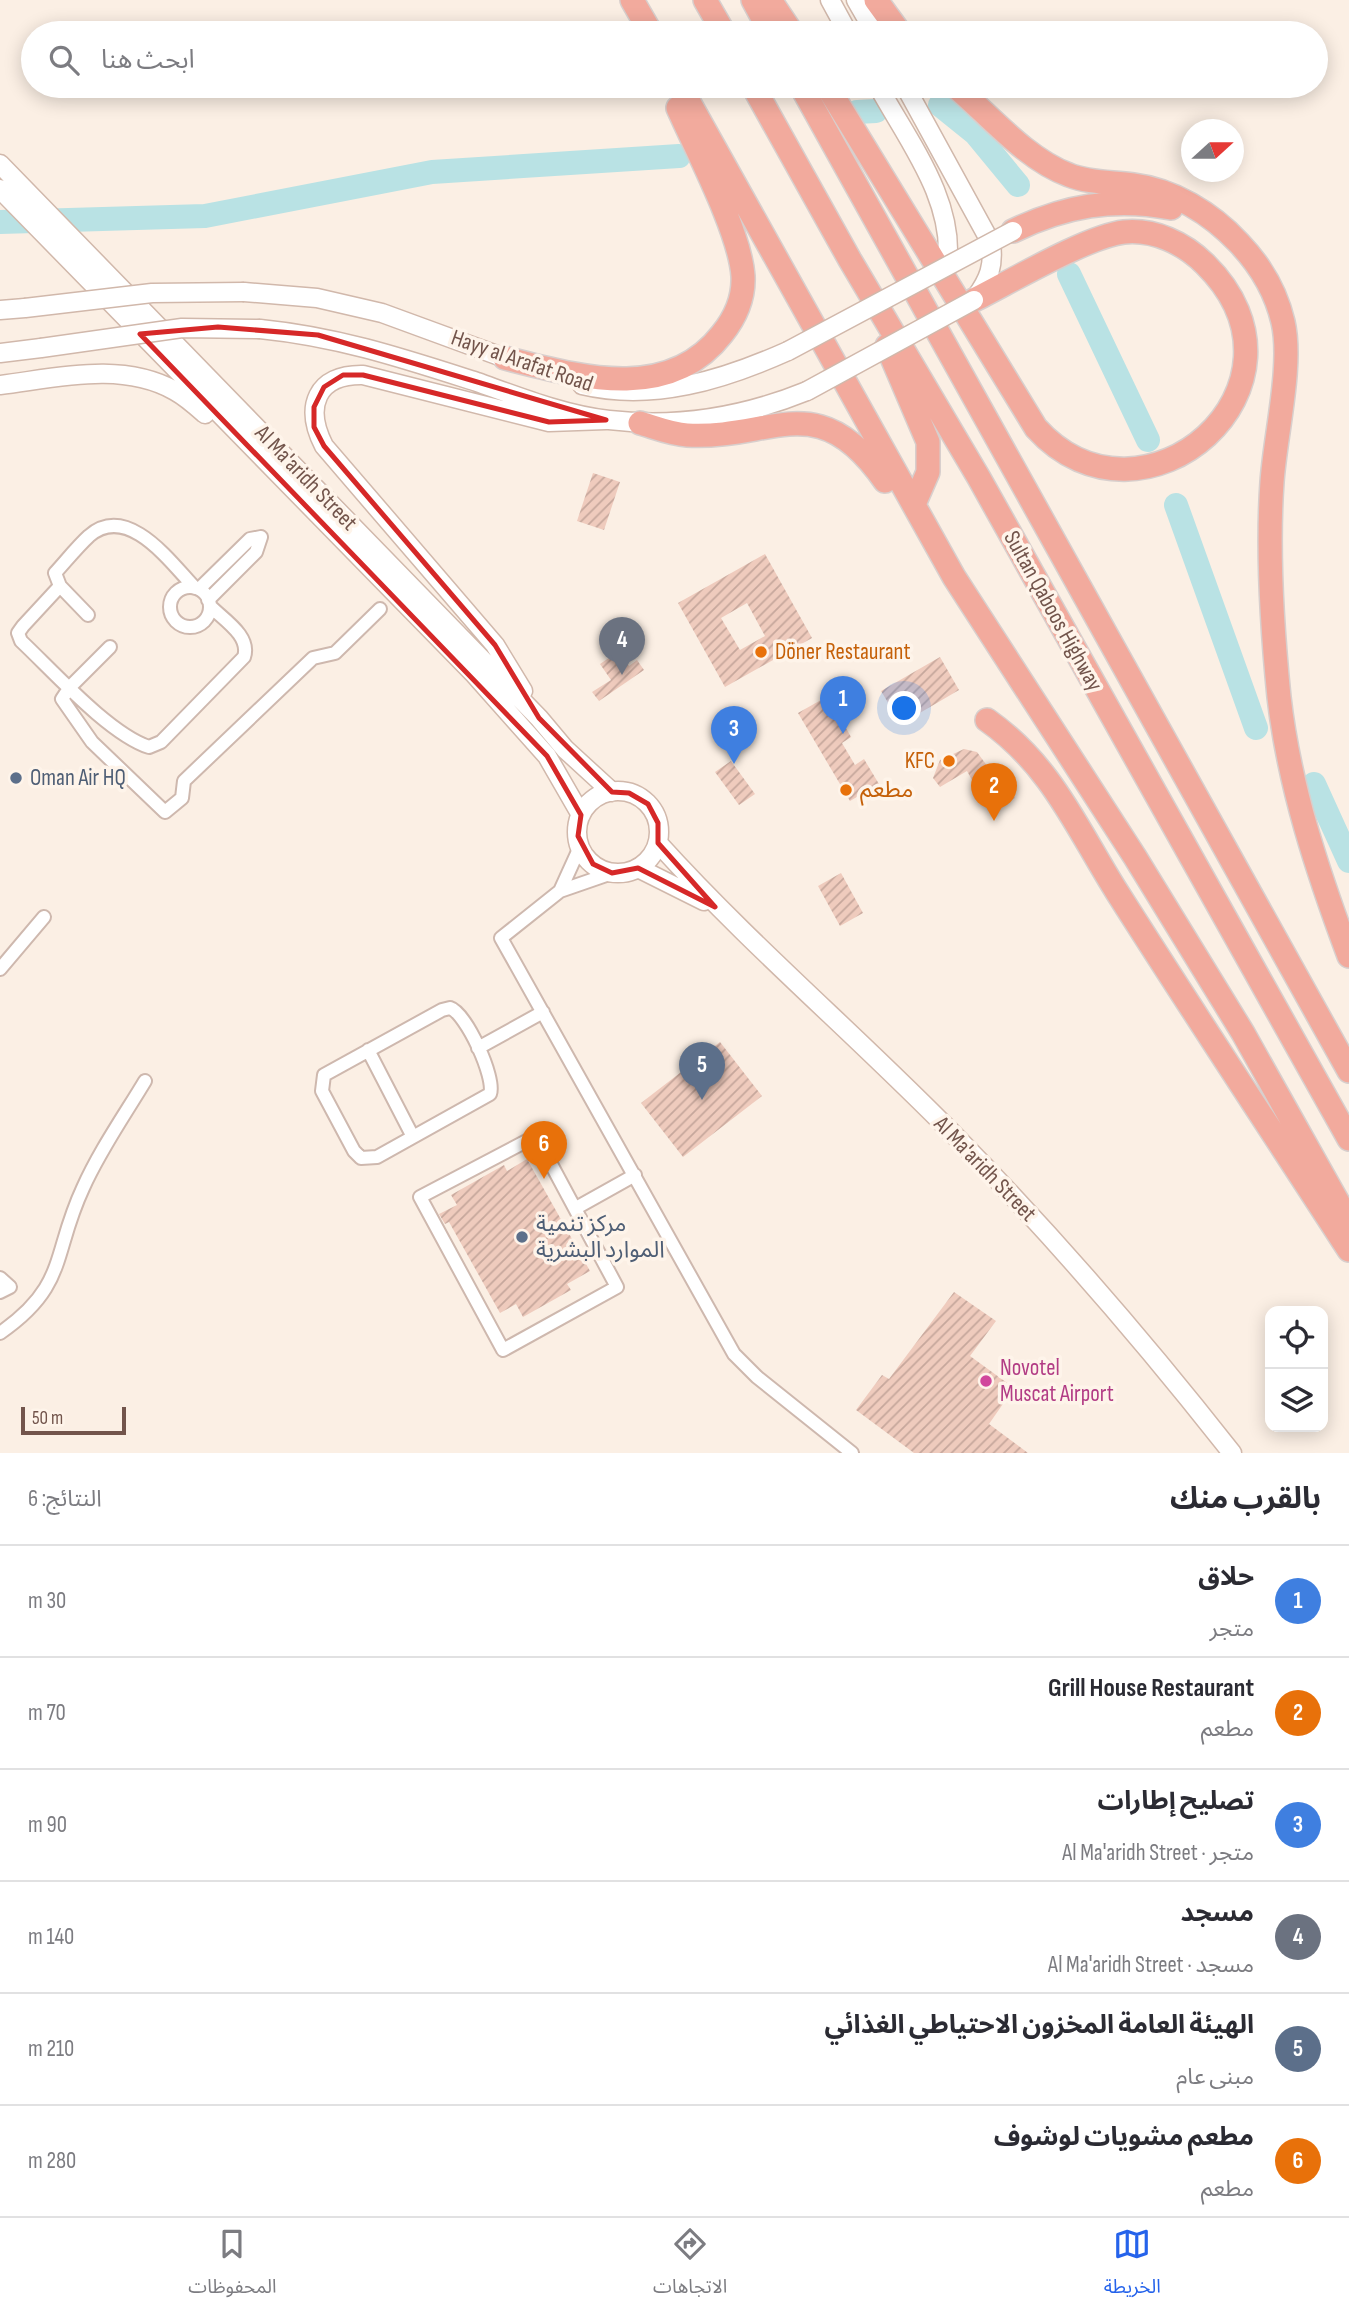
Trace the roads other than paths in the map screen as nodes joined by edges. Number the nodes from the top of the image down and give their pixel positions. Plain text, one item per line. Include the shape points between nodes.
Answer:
1 (631, 0) edge
2 (705, 0) edge
3 (753, 0) edge
4 (770, 0) edge
5 (830, 0) edge
6 (856, 0) edge
7 (876, 0) edge
8 (640, 21) edge
9 (644, 21) edge
10 (717, 21) edge
11 (764, 21) edge
12 (784, 21) edge
13 (841, 21) edge
14 (868, 21) edge
15 (891, 21) edge
16 (673, 98) edge
17 (687, 98) edge
18 (760, 98) edge
19 (808, 98) edge
20 (834, 98) edge
21 (884, 98) edge
22 (912, 98) edge
23 (969, 98) edge
24 (0, 164) edge
25 (0, 189) edge
26 (1145, 195) junction
27 (1013, 231) joint
28 (991, 243) junction
29 (850, 260) junction
30 (947, 267) junction
31 (974, 300) junction
32 (0, 310) edge
33 (820, 335) junction
34 (0, 353) edge
35 (505, 358) junction
36 (840, 375) junction
37 (0, 385) edge
38 (606, 420) junction
39 (640, 423) junction
40 (259, 456) junction
41 (915, 502) dead end
42 (954, 577) junction
43 (60, 586) junction
44 (197, 588) junction
45 (209, 603) junction
46 (380, 609) dead end
47 (88, 615) dead end
48 (110, 648) dead end
49 (70, 687) junction
50 (539, 718) junction
51 (987, 720) dead end
52 (612, 792) junction
53 (581, 816) junction
54 (658, 843) junction
55 (580, 847) junction
56 (638, 868) junction
57 (612, 873) junction
58 (560, 891) junction
59 (715, 907) junction
60 (44, 917) dead end
61 (1349, 956) edge
62 (0, 969) edge
63 (543, 1012) junction
64 (478, 1048) junction
65 (368, 1050) junction
66 (1349, 1071) edge
67 (145, 1081) dead end
68 (413, 1137) junction
69 (1349, 1139) edge
70 (635, 1175) junction
71 (576, 1208) junction
72 (1349, 1222) edge
73 (1349, 1250) edge
74 (0, 1278) edge
75 (0, 1292) edge
76 (0, 1333) edge
77 (852, 1453) edge
78 (1232, 1453) edge

1 - 8 highway
1 - 9 highway
2 - 10 highway
3 - 11 highway
4 - 12 highway
5 - 13 main road
6 - 14 main road
7 - 15 highway
16 - 35 highway via 734,239 743,277 736,315 714,344 665,374 629,380 586,379
17 - 33 highway
18 - 29 highway, Sultan Qaboos Highway
19 - 66 highway, Sultan Qaboos Highway
20 - 31 highway via 1049,443 1087,463 1125,468 1165,462 1200,444 1215,430 1240,390 1247,350 1234,301 1218,276 1194,253 1146,232 1121,232 1096,240
21 - 30 main road via 942,208 949,236
22 - 28 main road
23 - 26 highway via 1042,162 1069,176
24 - 50 main road, Al Ma'aridh Street
25 - 40 main road, Al Ma'aridh Street
26 - 27 highway via 1041,218
26 - 61 highway via 1164,191 1208,215 1257,263 1283,323 1286,354 1272,484 1271,560 1279,699 1314,856
27 - 28 main road, Hayy al Arafat Road, bridge
28 - 30 main road, Hayy al Arafat Road, bridge
28 - 31 main road via 989,278
29 - 41 highway via 928,442 928,472
29 - 69 highway, Sultan Qaboos Highway via 986,490
30 - 33 main road, Hayy al Arafat Road, bridge
31 - 36 main road, Hayy al Arafat Road, bridge
32 - 35 main road, Hayy al Arafat Road, bridge via 152,293 244,292 317,298 382,313
33 - 35 main road, Hayy al Arafat Road, bridge via 723,377 647,390 584,386
33 - 36 highway
34 - 38 main road, Hayy al Arafat Road, bridge via 182,328 318,335
36 - 39 main road, Hayy al Arafat Road, bridge via 747,412 715,419
36 - 42 highway
37 - 40 main road via 115,373 148,379 177,391
38 - 39 main road, Hayy al Arafat Road
38 - 50 main road via 549,422 363,375 343,375 324,387 314,407 314,427 324,446 495,645
39 - 42 highway via 685,435 778,423 804,423 831,431 869,457
40 - 53 main road, Al Ma'aridh Street via 484,685 547,756
42 - 72 highway via 1243,1033
43 - 44 street via 55,573 90,535 120,527 141,532
43 - 47 street
43 - 49 street via 18,633
44 - 45 street
44 - 45 street via 182,588 172,597 170,610 176,621 194,626 205,619
44 - 45 street via 250,540 261,537 256,552
45 - 49 street via 243,637 244,657 161,742 149,747 136,743
46 - 49 street via 335,653 313,658 184,781 182,798 165,812 92,742 62,699
48 - 49 street
50 - 52 main road, Al Ma'aridh Street
51 - 73 highway via 1035,760
52 - 53 main road via 594,800
52 - 54 main road via 629,793 648,804 658,823
53 - 55 main road
54 - 56 main road
54 - 59 main road, Al Ma'aridh Street
55 - 57 main road via 593,864
55 - 58 street
56 - 57 main road
56 - 59 main road, Al Ma'aridh Street
57 - 58 street
58 - 63 street via 501,938
59 - 78 main road, Al Ma'aridh Street via 960,1141 1054,1241
60 - 62 street
63 - 64 street
63 - 70 street
64 - 65 street via 461,1015 450,1008
64 - 68 street via 492,1078 491,1094
65 - 68 street
65 - 68 street via 324,1074 322,1091 354,1151 367,1160
67 - 76 street via 90,1171 44,1294 28,1313
70 - 71 street
70 - 77 street via 734,1354
71 - 71 street via 617,1287 503,1350 419,1197 536,1136
74 - 75 street via 10,1287

